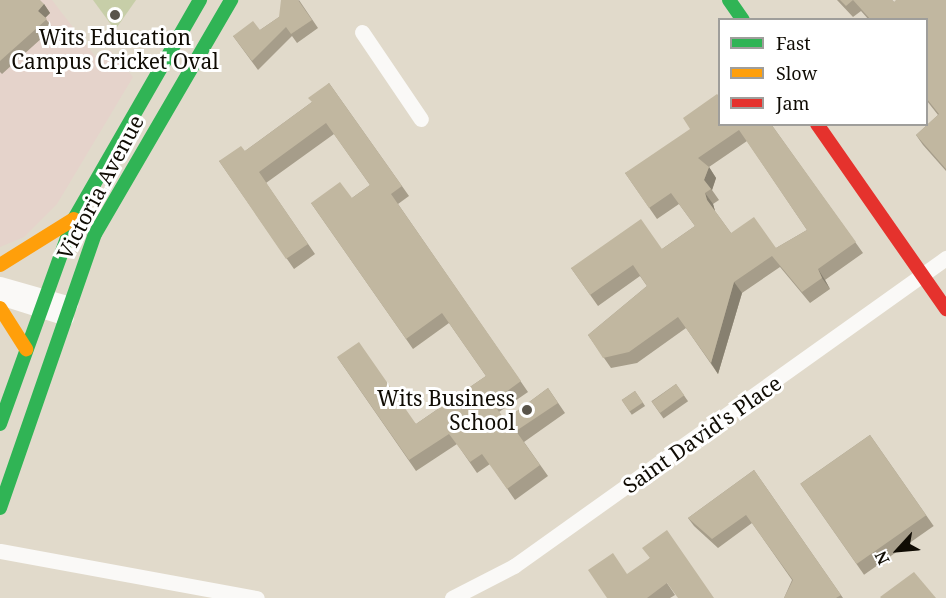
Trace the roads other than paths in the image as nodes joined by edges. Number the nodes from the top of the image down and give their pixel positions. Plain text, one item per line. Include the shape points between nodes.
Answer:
1 (200, 0) edge
2 (231, 0) edge
3 (729, 0) edge
4 (744, 0) edge
5 (742, 18) edge
6 (757, 18) edge
7 (362, 32) dead end
8 (421, 119) dead end
9 (819, 126) edge
10 (834, 126) edge
11 (74, 219) junction
12 (0, 265) edge
13 (935, 269) edge
14 (0, 284) edge
15 (946, 286) edge
16 (0, 297) edge
17 (40, 303) junction
18 (0, 308) edge
19 (946, 309) edge
20 (68, 311) junction
21 (26, 349) junction
22 (0, 424) edge
23 (0, 508) edge
24 (2, 556) edge
25 (257, 598) edge
26 (452, 598) edge

1 - 11 main road, Victoria Avenue
2 - 20 main road, Victoria Avenue via 108,208
3 - 5 main road
4 - 6 main road
7 - 8 street
9 - 13 main road
10 - 13 main road
11 - 12 main road
11 - 17 main road, Victoria Avenue
13 - 15 main road
13 - 19 main road
13 - 26 street, Saint David's Place via 514,566
14 - 17 street
16 - 17 street
17 - 20 street
17 - 21 main road, Victoria Avenue
18 - 21 main road
20 - 23 main road, Victoria Avenue
21 - 22 main road, Victoria Avenue
24 - 25 street

